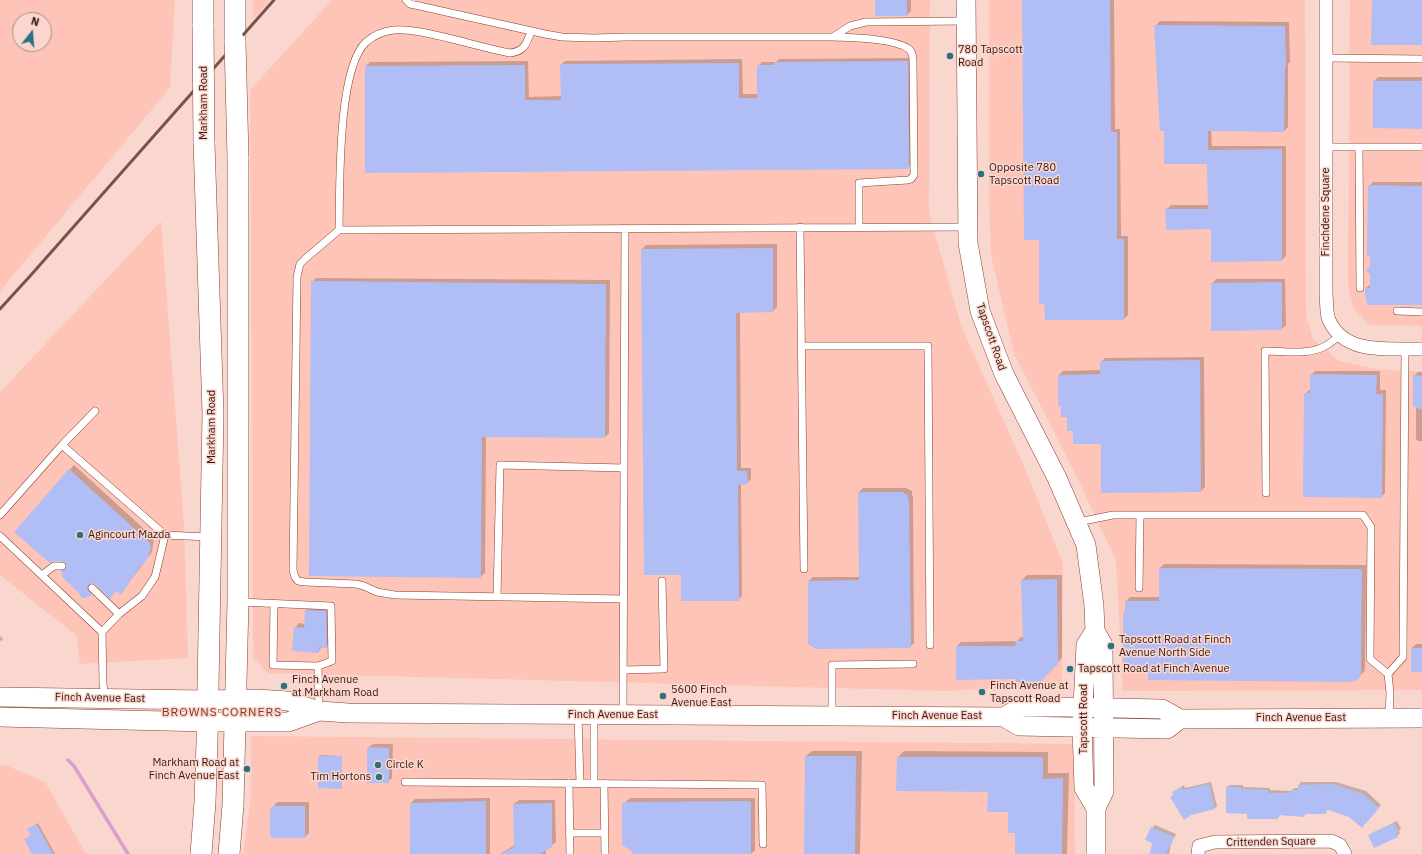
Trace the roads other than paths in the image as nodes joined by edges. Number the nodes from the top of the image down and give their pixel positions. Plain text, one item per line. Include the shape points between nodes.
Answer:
1 (203, 0) edge
2 (235, 0) edge
3 (406, 0) edge
4 (966, 0) edge
5 (1326, 0) edge
6 (966, 21) junction
7 (531, 32) junction
8 (833, 37) junction
9 (1326, 58) junction
10 (1422, 59) edge
11 (1326, 146) junction
12 (1359, 147) junction
13 (1422, 147) edge
14 (968, 226) junction
15 (800, 227) junction
16 (858, 227) junction
17 (624, 228) junction
18 (339, 230) junction
19 (1360, 288) dead end
20 (1397, 311) dead end
21 (1422, 312) edge
22 (1340, 334) junction
23 (801, 346) junction
24 (1405, 348) junction
25 (1422, 349) edge
26 (95, 411) dead end
27 (62, 445) junction
28 (624, 468) junction
29 (1266, 493) dead end
30 (1140, 514) junction
31 (0, 515) edge
32 (1076, 522) junction
33 (0, 536) edge
34 (165, 536) junction
35 (211, 537) junction
36 (62, 566) dead end
37 (804, 569) dead end
38 (42, 575) junction
39 (662, 581) dead end
40 (92, 588) dead end
41 (1140, 588) dead end
42 (497, 596) junction
43 (623, 599) junction
44 (238, 602) junction
45 (274, 604) junction
46 (119, 614) junction
47 (1095, 631) junction
48 (102, 632) junction
49 (930, 645) dead end
50 (913, 664) dead end
51 (318, 666) junction
52 (623, 670) junction
53 (1388, 674) junction
54 (0, 697) edge
55 (105, 698) junction
56 (207, 700) junction
57 (236, 700) junction
58 (1083, 707) junction
59 (1104, 708) junction
60 (319, 711) junction
61 (586, 715) junction
62 (623, 715) junction
63 (832, 716) junction
64 (0, 717) edge
65 (1004, 717) junction
66 (1389, 718) junction
67 (1422, 718) edge
68 (1180, 719) junction
69 (234, 721) junction
70 (207, 722) junction
71 (1082, 727) junction
72 (1104, 728) junction
73 (405, 782) dead end
74 (569, 783) junction
75 (580, 783) junction
76 (594, 783) junction
77 (604, 783) junction
78 (1096, 808) junction
79 (569, 833) junction
80 (604, 833) junction
81 (763, 844) dead end
82 (201, 854) edge
83 (229, 854) edge
84 (570, 854) edge
85 (605, 854) edge
86 (1096, 854) edge
87 (1198, 854) edge
88 (1345, 854) edge

1 - 35 main road, Markham Road, bridge via 204,142 213,414
2 - 44 main road, bridge via 238,157
3 - 7 lane via 410,4
4 - 6 main road, Tapscott Road
5 - 9 street, Finchdene Square
6 - 8 lane via 857,23
6 - 14 main road, Tapscott Road
7 - 8 lane via 592,38
7 - 18 lane via 522,49 510,53 410,31 393,30 377,35 366,43 354,63 344,112
8 - 16 lane via 890,42 910,49 913,60 914,175 908,180 859,183
9 - 10 lane
9 - 11 street, Finchdene Square
11 - 12 lane
11 - 22 street, Finchdene Square via 1326,296 1328,318
12 - 13 lane
12 - 19 lane
14 - 16 lane
14 - 32 main road, Tapscott Road via 968,243 980,311 1004,374 1057,478
15 - 16 lane
15 - 17 lane
15 - 23 lane
17 - 18 lane
17 - 28 lane
18 - 42 lane via 305,259 298,270 293,570 295,577 305,582 356,584 395,595
20 - 21 lane
22 - 24 street, Finchdene Square via 1350,342 1367,348
22 - 29 lane via 1318,349 1265,350
23 - 37 lane
23 - 49 lane via 928,346
24 - 25 street, Finchdene Square
24 - 53 lane via 1403,657
26 - 27 lane
27 - 31 lane
27 - 34 lane
28 - 42 lane via 500,465
28 - 43 lane
30 - 32 lane via 1113,515
30 - 41 lane
30 - 53 lane via 1364,515 1371,527 1370,659
32 - 47 main road, Tapscott Road via 1086,545
33 - 38 lane
34 - 35 lane
34 - 46 lane via 155,577 142,596
35 - 56 main road, Markham Road
36 - 38 lane via 54,566
38 - 48 lane
39 - 52 lane via 664,669
40 - 46 lane
42 - 43 lane
43 - 52 lane
44 - 45 lane
44 - 57 main road
45 - 51 lane via 273,665
45 - 51 lane via 331,606 332,661
46 - 48 lane
47 - 58 main road, Tapscott Road via 1086,645
47 - 59 main road, Tapscott Road via 1103,645
48 - 55 lane
50 - 63 lane via 832,665
51 - 60 lane
52 - 62 lane
53 - 66 lane
54 - 55 main road, Finch Avenue East
55 - 56 main road, Finch Avenue East
56 - 57 main road, Finch Avenue East
56 - 70 main road, Markham Road
57 - 60 main road, Finch Avenue East via 288,701
57 - 69 main road
58 - 59 main road, Finch Avenue East
58 - 65 main road, Finch Avenue East via 1021,707
58 - 71 main road, Tapscott Road
59 - 68 main road, Finch Avenue East via 1162,709
59 - 72 main road, Tapscott Road
60 - 61 main road, Finch Avenue East
60 - 69 main road, Finch Avenue East via 288,722
61 - 62 main road, Finch Avenue East
61 - 75 lane
61 - 76 lane
62 - 63 main road, Finch Avenue East
63 - 65 main road, Finch Avenue East
64 - 70 main road, Finch Avenue East
65 - 71 main road, Finch Avenue East via 1020,726
66 - 67 main road, Finch Avenue East
66 - 68 main road, Finch Avenue East
68 - 72 main road, Finch Avenue East via 1167,729
69 - 70 main road, Finch Avenue East
69 - 83 main road via 233,805
70 - 82 main road, Markham Road via 206,802
71 - 72 main road, Finch Avenue East
71 - 78 main road, Tapscott Road via 1084,788
72 - 78 main road, Tapscott Road via 1104,791
73 - 74 lane
74 - 75 lane
74 - 79 lane
75 - 76 lane
76 - 77 lane
77 - 80 lane
77 - 81 lane via 762,785
78 - 86 main road, Tapscott Road
79 - 80 lane
79 - 84 lane
80 - 85 lane
87 - 88 street, Crittenden Square via 1199,846 1215,842 1331,841 1340,845

